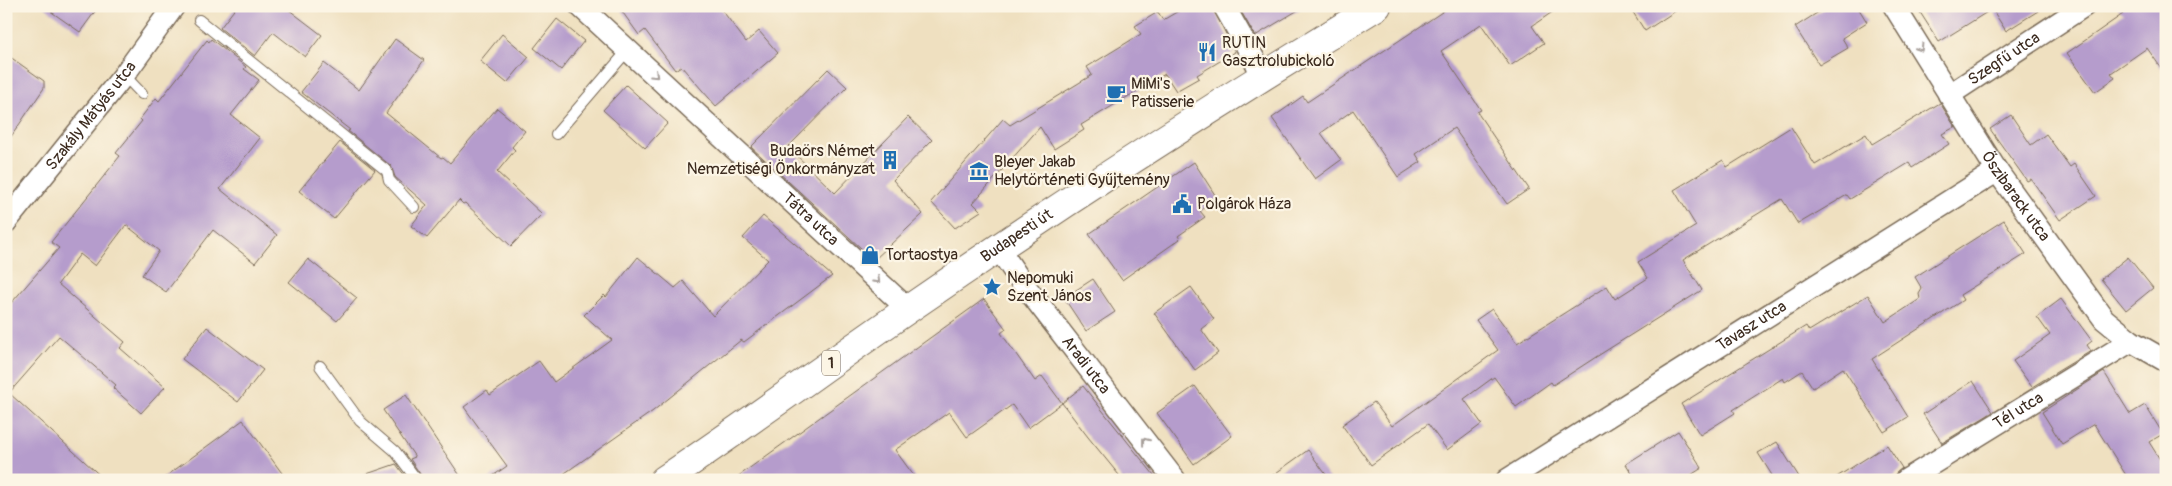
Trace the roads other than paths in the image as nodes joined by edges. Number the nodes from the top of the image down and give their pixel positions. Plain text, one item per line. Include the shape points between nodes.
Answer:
1 (174, 6) edge
2 (580, 6) edge
3 (1224, 6) edge
4 (1377, 6) edge
5 (1894, 6) edge
6 (2084, 6) edge
7 (199, 20) dead end
8 (628, 50) junction
9 (124, 75) junction
10 (1263, 76) junction
11 (142, 94) dead end
12 (1949, 95) junction
13 (556, 134) dead end
14 (1997, 171) junction
15 (414, 206) dead end
16 (6, 222) edge
17 (999, 249) junction
18 (908, 309) junction
19 (2131, 341) junction
20 (2166, 360) edge
21 (320, 366) dead end
22 (417, 480) edge
23 (664, 480) edge
24 (1175, 480) edge
25 (1506, 480) edge
26 (1906, 480) edge

1 - 9 street, Szakály Mátyás utca
2 - 8 street, Tátra utca
3 - 10 street
4 - 10 main road, Budapesti út / 1
5 -> 12 street, Őszibarack utca
6 - 12 street, Szegfű utca
7 - 15 lane via 387,171 389,180
8 - 13 lane
8 -> 18 street, Tátra utca
9 - 11 lane
9 - 16 street, Szakály Mátyás utca
10 - 17 main road, Budapesti út / 1
12 - 14 street, Őszibarack utca
14 - 19 street, Őszibarack utca via 2104,319
14 - 25 street, Tavasz utca
17 - 18 main road, Budapesti út / 1
24 -> 17 street, Aradi utca
18 - 23 main road, Budapesti út / 1
19 - 20 street, Őszibarack utca
19 - 26 street, Tél utca
21 - 22 lane via 360,421 394,450

